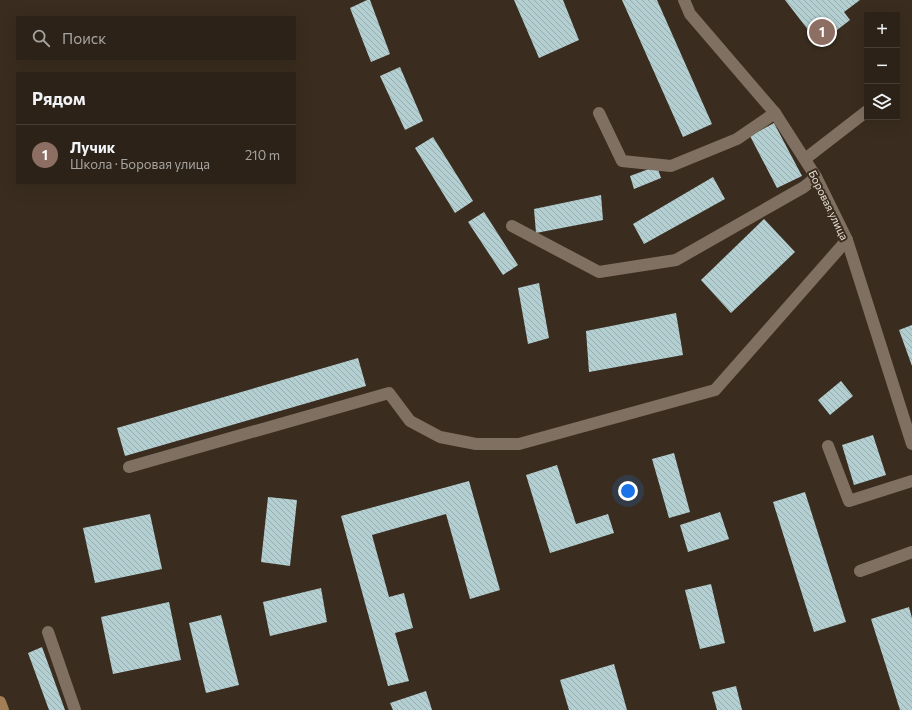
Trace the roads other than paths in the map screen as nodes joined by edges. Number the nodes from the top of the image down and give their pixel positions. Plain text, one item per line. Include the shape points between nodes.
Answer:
1 (684, 0) edge
2 (599, 113) dead end
3 (775, 113) junction
4 (864, 113) edge
5 (805, 159) junction
6 (816, 177) junction
7 (512, 226) dead end
8 (846, 240) junction
9 (912, 444) edge
10 (828, 446) dead end
11 (129, 467) dead end
12 (912, 481) edge
13 (912, 552) edge
14 (860, 571) dead end
15 (48, 632) dead end
16 (0, 702) edge
17 (3, 710) edge
18 (75, 710) edge

1 - 3 street, Боровая улица via 690,14
2 - 3 street via 622,161 671,166 738,139
3 - 5 street, Боровая улица
4 - 5 street
5 - 6 street, Боровая улица
6 - 7 street via 804,187 676,260 599,272
6 - 8 street, Боровая улица
8 - 9 street, Боровая улица
8 - 11 street via 715,390 519,444 476,444 440,437 410,421 389,393
10 - 12 street via 849,501
13 - 14 street
15 - 18 street
16 - 17 main road

